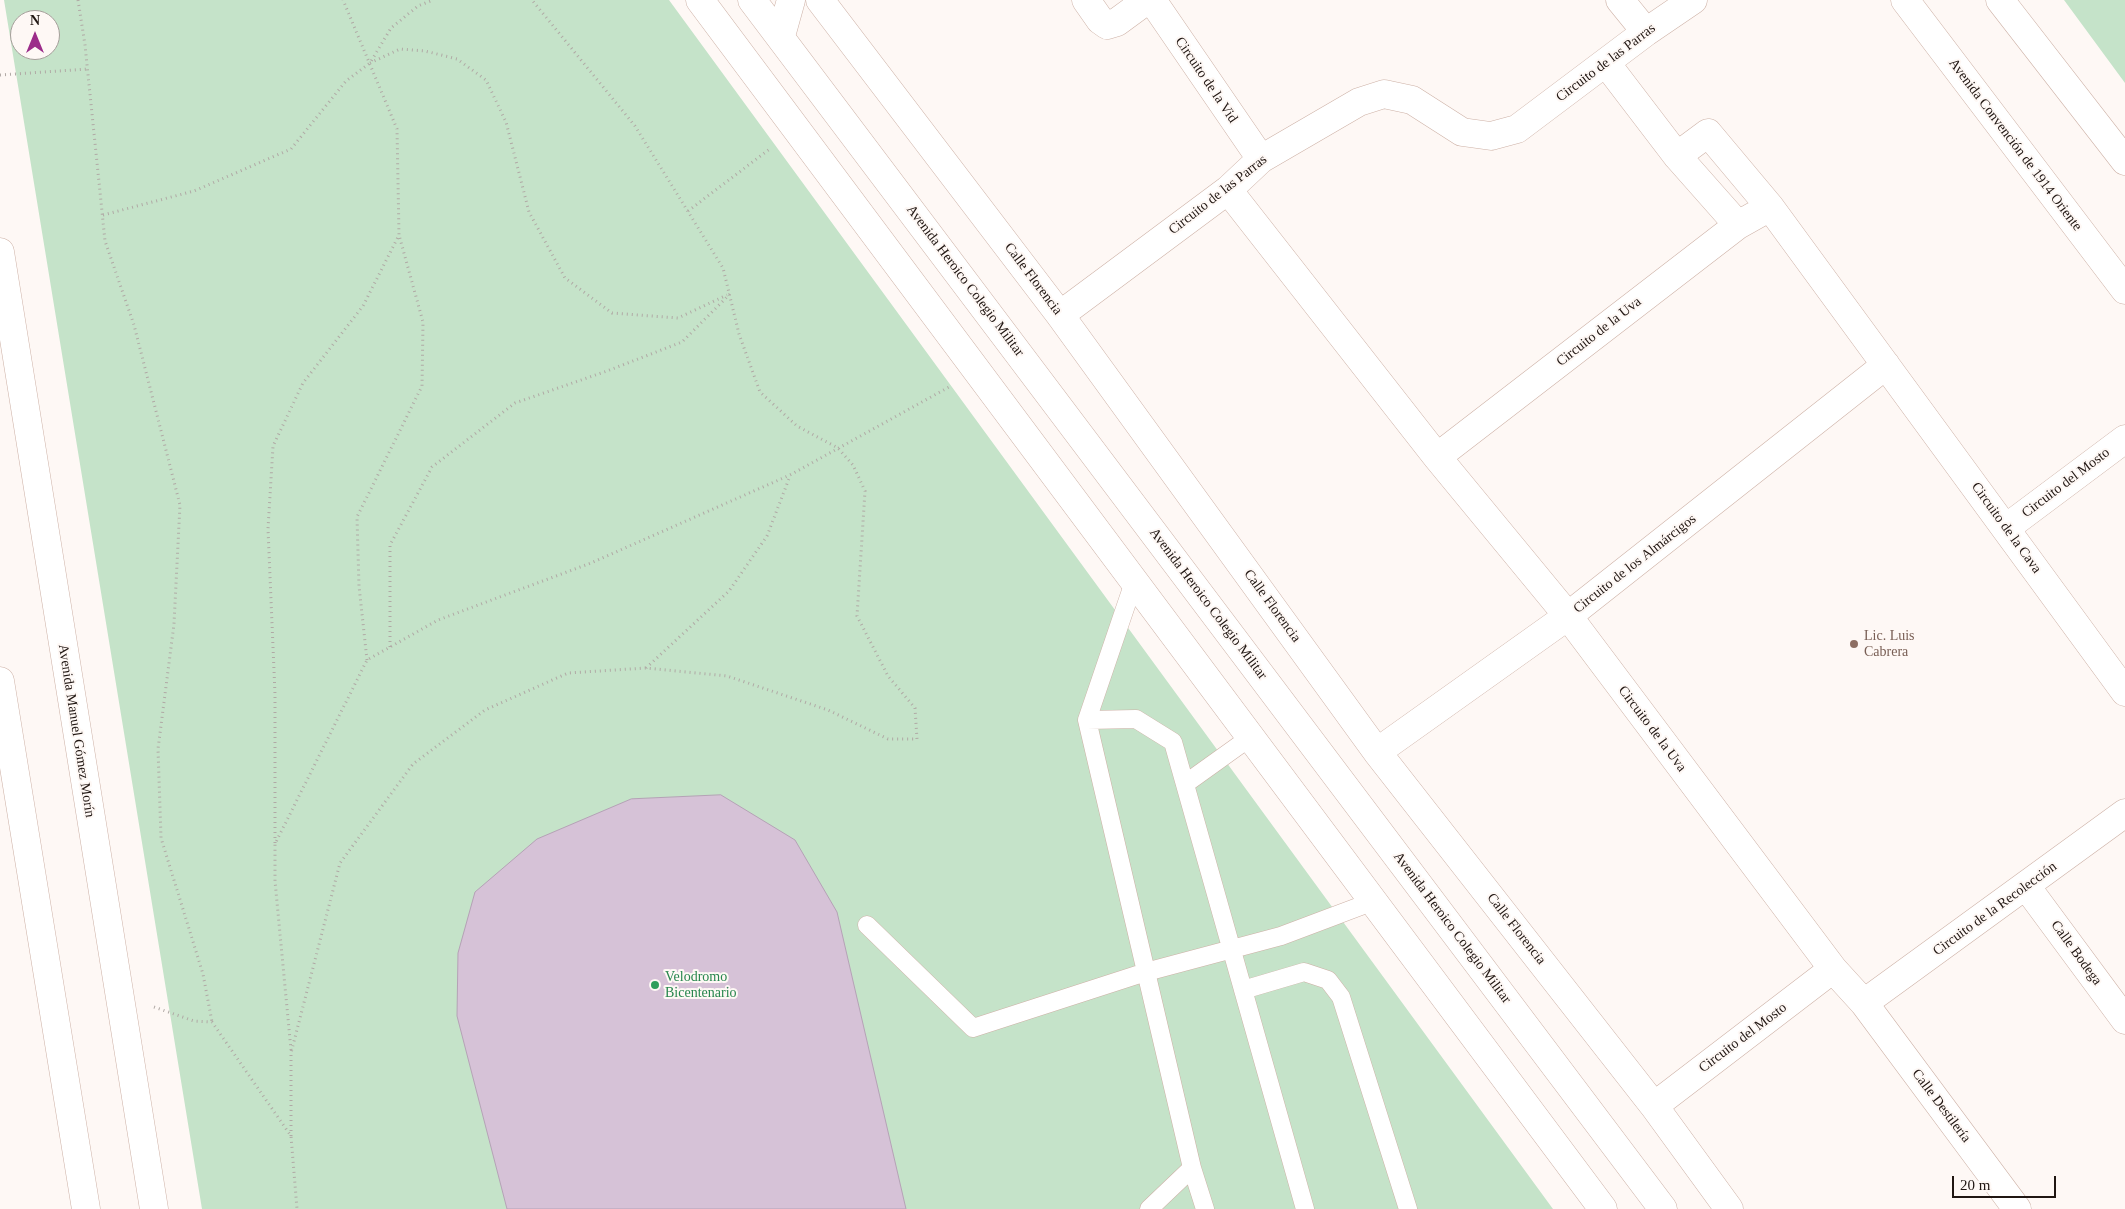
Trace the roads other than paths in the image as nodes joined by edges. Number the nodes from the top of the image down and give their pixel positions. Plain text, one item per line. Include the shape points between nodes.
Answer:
1 (700, 0) edge
2 (752, 0) edge
3 (791, 0) edge
4 (820, 0) edge
5 (1086, 0) edge
6 (1147, 0) edge
7 (1152, 0) edge
8 (1620, 0) edge
9 (1693, 0) edge
10 (1905, 0) edge
11 (2000, 0) edge
12 (1646, 32) junction
13 (781, 36) junction
14 (1606, 63) junction
15 (1677, 156) junction
16 (1261, 159) junction
17 (2125, 161) edge
18 (1228, 190) junction
19 (1770, 207) junction
20 (1738, 225) junction
21 (0, 252) edge
22 (2125, 290) edge
23 (1060, 315) junction
24 (1886, 365) junction
25 (0, 373) edge
26 (26, 419) junction
27 (2125, 439) edge
28 (1437, 456) junction
29 (2006, 528) junction
30 (1135, 579) junction
31 (1568, 616) junction
32 (0, 681) edge
33 (2125, 692) edge
34 (1087, 720) junction
35 (1252, 736) junction
36 (1377, 752) junction
37 (1186, 784) junction
38 (2125, 813) edge
39 (2026, 886) junction
40 (1374, 901) junction
41 (867, 925) dead end
42 (1232, 950) junction
43 (1832, 969) junction
44 (1146, 972) junction
45 (1243, 990) junction
46 (1864, 1003) junction
47 (2125, 1020) edge
48 (1654, 1106) junction
49 (1192, 1168) junction
50 (86, 1209) edge
51 (154, 1209) edge
52 (1150, 1209) edge
53 (1205, 1209) edge
54 (1305, 1209) edge
55 (1408, 1209) edge
56 (1603, 1209) edge
57 (1664, 1209) edge
58 (1729, 1209) edge
59 (2017, 1209) edge

1 - 30 street
2 - 13 street, Avenida Heroico Colegio Militar
3 - 13 street
4 - 23 street, Calle Florencia
5 - 6 street via 1107,25 1117,22
7 - 16 street, Circuito de la Vid
8 - 12 street
9 - 12 street, Circuito de las Parras
10 - 22 street, Avenida Convención de 1914 Oriente
11 - 17 street
12 - 14 street, Circuito de las Parras
13 - 57 street, Avenida Heroico Colegio Militar
14 - 15 street
14 - 16 street, Circuito de las Parras via 1517,129 1491,136 1462,132 1412,100 1384,94 1359,102
15 - 19 street via 1708,133
15 - 20 street
16 - 18 street, Circuito de las Parras
18 - 23 street, Circuito de las Parras
18 - 28 street, Circuito de la Uva
19 - 20 street, Circuito de la Uva
19 - 24 street
20 - 28 street, Circuito de la Uva
21 - 26 street, Avenida Manuel Gómez Morín
23 - 36 street, Calle Florencia
24 - 29 street, Circuito de la Cava
24 - 31 street, Circuito de los Almárcigos
25 - 26 street
26 - 51 street, Avenida Manuel Gómez Morín
27 - 29 street, Circuito del Mosto
28 - 31 street, Circuito de la Uva
29 - 33 street, Circuito de la Cava
30 - 34 lane
30 - 35 street
31 - 36 street, Circuito de los Almárcigos
31 - 43 street, Circuito de la Uva
32 - 50 street
34 - 37 lane via 1136,719 1173,742
34 - 44 lane
35 - 37 lane
35 - 40 street
36 - 48 street, Calle Florencia
37 - 42 lane
38 - 39 street, Circuito de la Recolección
39 - 46 street, Circuito de la Recolección
39 - 47 street, Calle Bodega
40 - 42 lane via 1281,936
40 - 56 street
41 - 44 lane via 973,1028
42 - 44 lane
42 - 45 lane
43 - 46 street, Circuito de la Uva
43 - 48 street, Circuito del Mosto
44 - 49 lane
45 - 54 lane
45 - 55 lane via 1304,972 1328,980 1340,998
46 - 59 street, Calle Destilería
48 - 58 street, Calle Florencia
49 - 52 lane
49 - 53 lane

